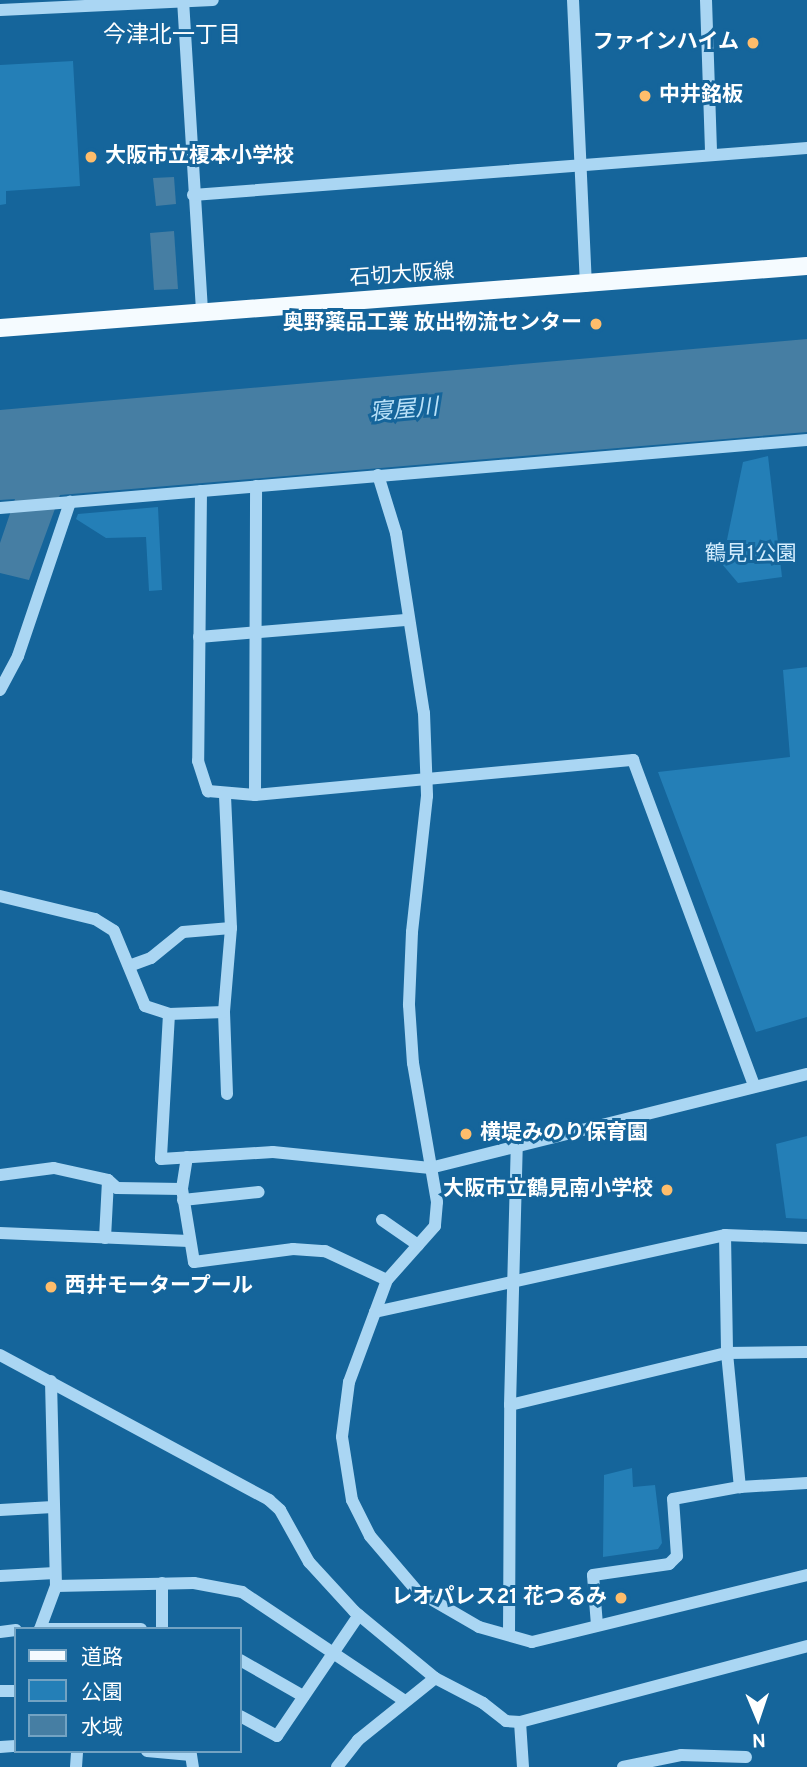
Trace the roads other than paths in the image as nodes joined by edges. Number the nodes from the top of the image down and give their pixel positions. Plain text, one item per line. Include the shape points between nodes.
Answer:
1 (213, 0) edge
2 (573, 0) edge
3 (706, 0) edge
4 (183, 1) edge
5 (0, 10) edge
6 (807, 148) edge
7 (711, 153) junction
8 (582, 164) junction
9 (193, 195) junction
10 (807, 266) edge
11 (586, 286) junction
12 (202, 311) junction
13 (0, 328) edge
14 (807, 440) edge
15 (378, 475) junction
16 (256, 486) junction
17 (201, 491) junction
18 (64, 503) junction
19 (3, 508) edge
20 (408, 620) junction
21 (256, 634) junction
22 (199, 637) junction
23 (0, 690) edge
24 (427, 779) junction
25 (255, 795) junction
26 (225, 796) junction
27 (0, 896) edge
28 (231, 928) junction
29 (129, 966) junction
30 (224, 1012) junction
31 (169, 1014) junction
32 (807, 1074) edge
33 (754, 1086) junction
34 (227, 1094) dead end
35 (517, 1145) junction
36 (187, 1157) junction
37 (430, 1168) junction
38 (0, 1175) edge
39 (108, 1180) junction
40 (259, 1192) dead end
41 (182, 1194) junction
42 (382, 1220) dead end
43 (0, 1233) edge
44 (725, 1235) junction
45 (105, 1238) junction
46 (807, 1238) edge
47 (189, 1241) junction
48 (418, 1245) junction
49 (387, 1280) junction
50 (512, 1281) junction
51 (375, 1312) junction
52 (807, 1352) edge
53 (727, 1353) junction
54 (0, 1355) edge
55 (51, 1381) junction
56 (510, 1405) junction
57 (807, 1483) edge
58 (740, 1487) junction
59 (53, 1507) junction
60 (0, 1510) edge
61 (807, 1575) edge
62 (0, 1576) edge
63 (55, 1580) junction
64 (162, 1583) junction
65 (359, 1615) junction
66 (597, 1625) junction
67 (41, 1627) edge
68 (162, 1627) edge
69 (509, 1634) junction
70 (807, 1647) edge
71 (332, 1651) junction
72 (242, 1661) edge
73 (435, 1678) junction
74 (303, 1696) junction
75 (405, 1701) junction
76 (242, 1717) edge
77 (520, 1722) junction
78 (169, 1753) edge
79 (746, 1756) dead end
80 (193, 1767) edge
81 (337, 1767) edge
82 (523, 1767) edge
83 (623, 1767) edge

1 - 4 street
2 - 8 street
3 - 7 street
4 - 5 street
4 - 9 street
6 - 7 street
7 - 8 street
8 - 9 street
8 - 11 street
9 - 12 street
10 - 11 main road, 石切大阪線
11 - 12 main road, 石切大阪線
12 - 13 main road, 石切大阪線
14 - 15 street
15 - 16 street
15 - 20 street via 396,533
16 - 17 street
16 - 21 street
17 - 18 street
17 - 22 street
18 - 19 street
18 - 23 street via 18,656
20 - 21 street
20 - 24 street via 424,713
21 - 22 street
21 - 25 street
22 - 26 street via 199,772 208,791
24 - 25 street
24 - 33 street via 633,761
24 - 37 street via 409,987 413,1063
25 - 26 street
26 - 28 street
27 - 29 street via 95,919 114,931
28 - 29 street via 183,932 151,958
28 - 30 street
29 - 31 street via 145,1006
30 - 31 street
30 - 34 street
31 - 36 street via 162,1159
32 - 33 street
33 - 35 street
35 - 37 street
35 - 50 street
36 - 37 street via 273,1152
36 - 41 street
37 - 48 street via 437,1202 435,1226
38 - 39 street via 54,1168
39 - 41 street via 117,1188
39 - 45 street
40 - 41 street
41 - 47 street
42 - 48 street
43 - 45 street
44 - 46 street
44 - 50 street
44 - 53 street
45 - 47 street
47 - 49 street via 194,1262 293,1249 325,1251
48 - 49 street
49 - 51 street
50 - 51 street
50 - 56 street
51 - 69 street via 344,1408 343,1456 352,1500 370,1536 417,1591 479,1627
52 - 53 street
53 - 56 street
53 - 58 street
54 - 55 street
55 - 59 street
55 - 65 street via 269,1500 280,1510 309,1562
56 - 69 street
57 - 58 street
58 - 66 street via 673,1499 677,1556 669,1564 593,1575
59 - 60 street
59 - 63 street
61 - 66 street
62 - 63 street
63 - 64 street
63 - 67 street
64 - 68 street
64 - 71 street via 194,1583 242,1592
65 - 71 street
65 - 73 street
66 - 69 street via 532,1642
70 - 77 street
71 - 74 street
71 - 75 street
72 - 74 street
73 - 75 street
73 - 77 street via 506,1721
74 - 76 street via 277,1736
75 - 81 street via 358,1740
77 - 82 street
78 - 80 street via 191,1755
79 - 83 street via 681,1755

